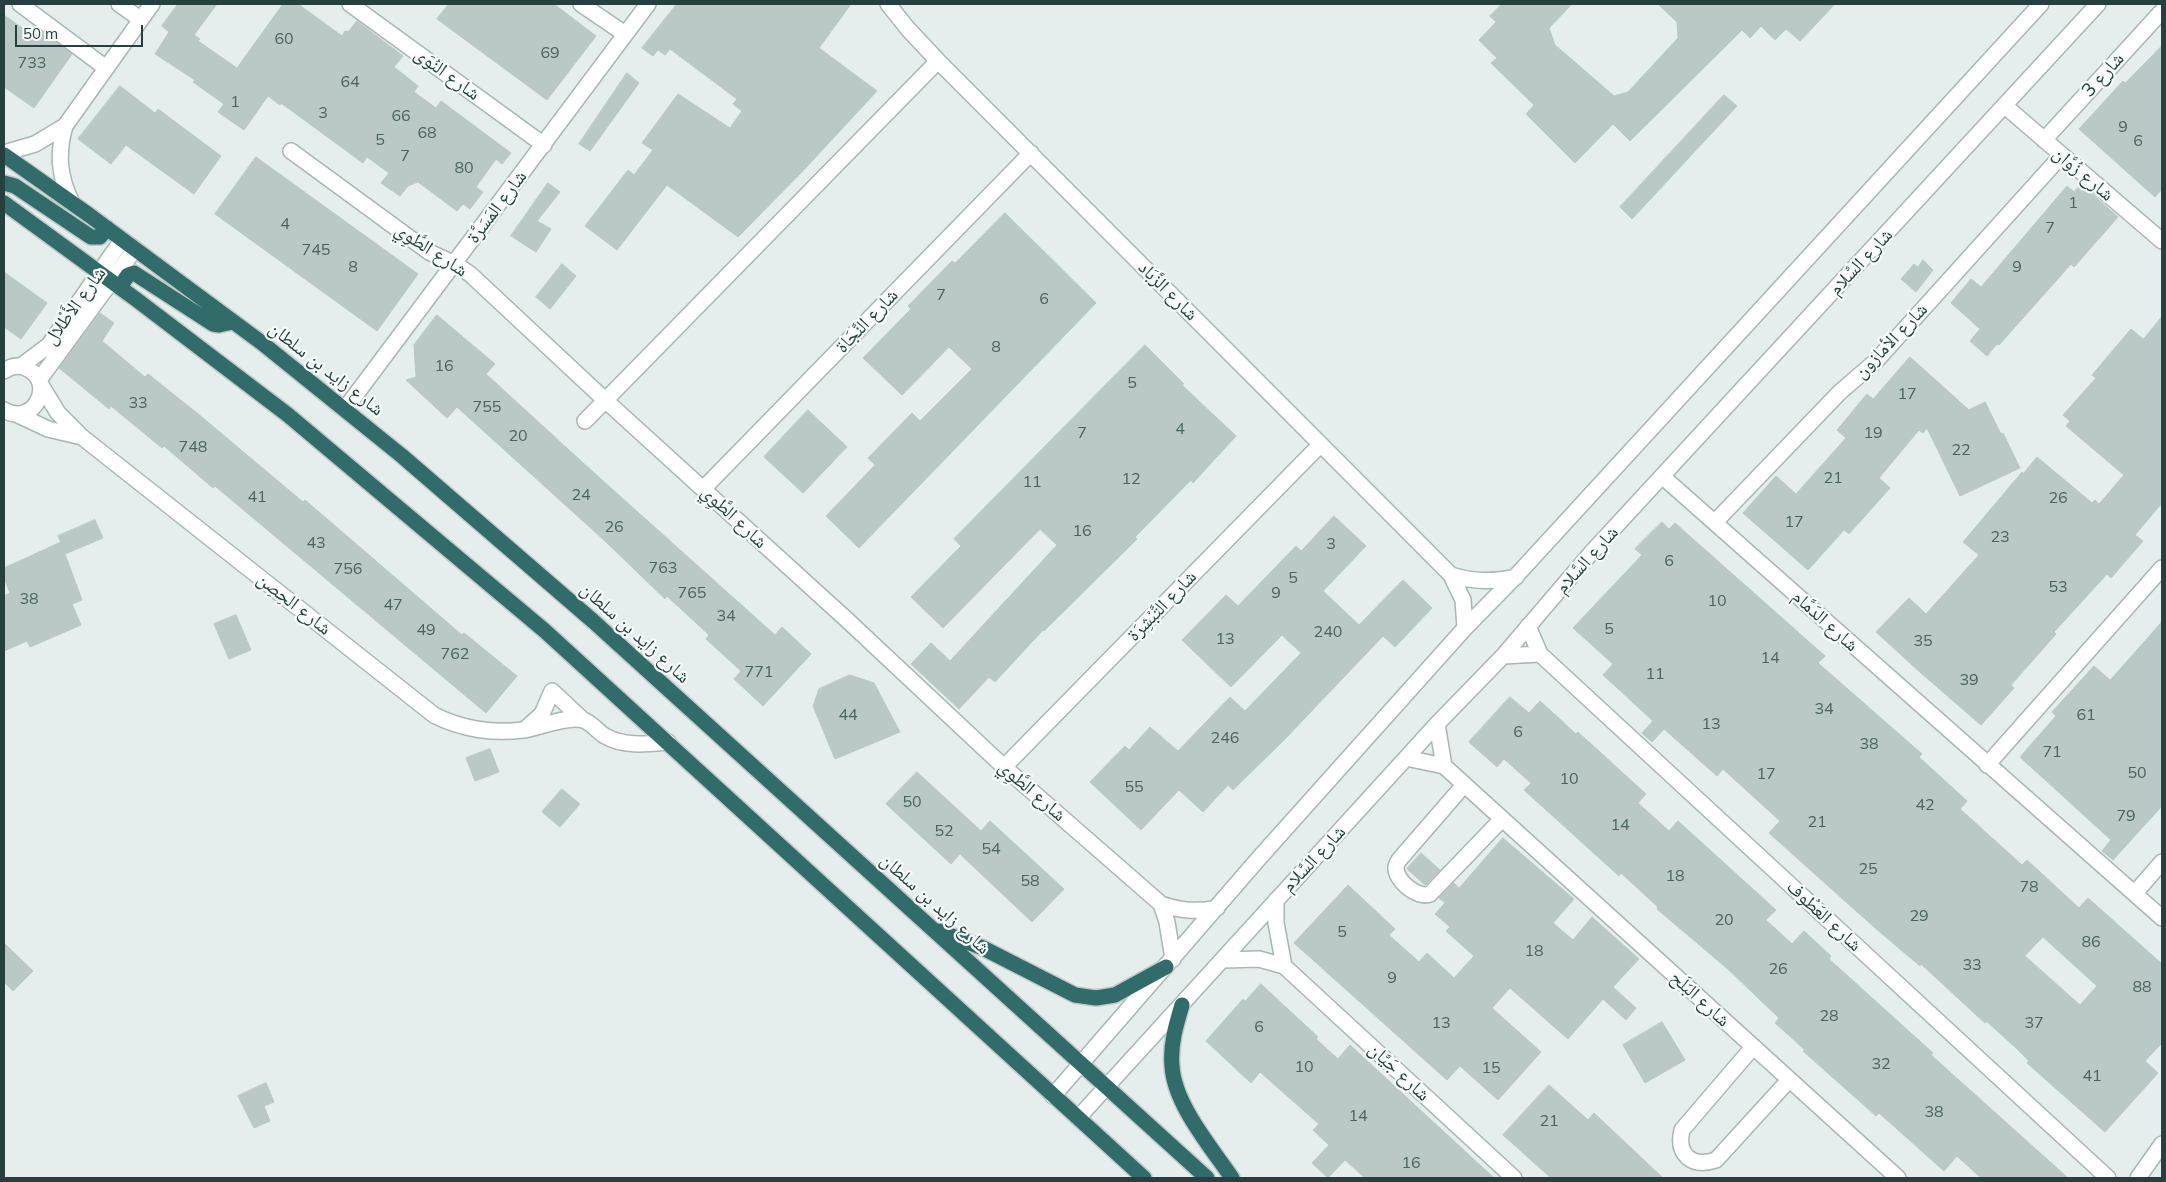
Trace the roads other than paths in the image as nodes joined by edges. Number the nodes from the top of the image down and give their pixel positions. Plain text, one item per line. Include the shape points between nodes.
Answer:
1 (20, 4) edge
2 (119, 4) edge
3 (152, 4) edge
4 (350, 4) edge
5 (581, 4) edge
6 (648, 4) edge
7 (888, 4) edge
8 (2041, 4) edge
9 (2098, 4) edge
10 (2162, 11) edge
11 (140, 19) junction
12 (625, 34) junction
13 (938, 61) junction
14 (106, 68) junction
15 (2005, 106) junction
16 (64, 126) junction
17 (2044, 140) junction
18 (544, 145) junction
19 (292, 151) dead end
20 (1031, 153) junction
21 (4, 154) edge
22 (2062, 155) junction
23 (4, 183) edge
24 (4, 203) edge
25 (72, 203) junction
26 (107, 228) junction
27 (122, 240) junction
28 (2162, 241) edge
29 (135, 250) junction
30 (455, 264) junction
31 (110, 280) junction
32 (233, 322) junction
33 (9, 368) edge
34 (40, 382) junction
35 (605, 400) junction
36 (345, 409) junction
37 (7, 412) edge
38 (584, 421) dead end
39 (82, 436) junction
40 (1320, 445) junction
41 (1663, 477) junction
42 (704, 488) junction
43 (1715, 522) junction
44 (2162, 568) edge
45 (1451, 575) junction
46 (1516, 576) junction
47 (1528, 626) junction
48 (1465, 628) junction
49 (1540, 654) junction
50 (1502, 656) junction
51 (583, 720) junction
52 (1437, 724) junction
53 (523, 730) junction
54 (668, 742) junction
55 (1406, 758) junction
56 (1987, 765) junction
57 (1444, 766) junction
58 (1004, 767) junction
59 (1464, 785) junction
60 (1502, 819) junction
61 (2162, 862) edge
62 (2135, 893) junction
63 (1276, 900) junction
64 (1161, 904) junction
65 (1217, 908) junction
66 (2162, 918) edge
67 (932, 929) junction
68 (1223, 960) junction
69 (1169, 963) junction
70 (1284, 966) junction
71 (1182, 1005) junction
72 (1753, 1047) junction
73 (1083, 1064) junction
74 (1789, 1080) junction
75 (1107, 1086) junction
76 (1053, 1096) junction
77 (1078, 1118) junction
78 (2162, 1144) edge
79 (1144, 1178) edge
80 (1207, 1178) edge
81 (1232, 1178) edge
82 (1514, 1178) edge
83 (1898, 1178) edge
84 (2108, 1178) edge
85 (2138, 1178) edge

1 - 14 street
2 - 11 street
3 - 11 street
4 - 18 street, شارع النُوَى
5 - 12 street
6 - 12 street, شارع المَسَرَّة
7 - 13 street, شارع الزَّبَاد
8 - 46 street
9 - 15 street, شارع السَّلام
10 - 17 street, شارع 3
11 - 14 street
12 - 18 street, شارع المَسَرَّة
13 - 20 street, شارع الزَّبَاد
13 - 35 street
14 - 16 street
15 - 17 street, شارع زُوَّان
15 - 41 street, شارع السَّلام
16 - 21 street via 35,144
16 - 25 street via 60,141 60,173
17 - 22 street, شارع زُوَّان
18 - 30 street, شارع المَسَرَّة
19 - 30 street, شارع الطَّوِي via 429,252
20 - 40 street, شارع الزَّبَاد
20 - 42 street, شارع النَّجَاة
21 - 25 highway, شارع زايد بن سلطان
22 - 28 street, شارع زُوَّان
22 - 43 street, شارع الأمازون via 1876,361 1840,392
23 - 26 highway via 15,186 91,237 100,237
24 - 31 highway
25 - 26 highway, شارع زايد بن سلطان
26 - 27 highway, شارع زايد بن سلطان
27 - 29 highway, شارع زايد بن سلطان
27 - 31 street, شارع الأَطْلال
29 - 31 street, شارع الأَطْلال
29 - 32 highway, شارع زايد بن سلطان
30 - 35 street, شارع الطَّوِي via 470,274
30 - 36 street, شارع المَسَرَّة
31 - 32 highway via 134,273 213,324
31 - 33 street, شارع الأَطْلال via 49,345
31 - 34 street, شارع الأَطْلال
31 - 54 highway via 288,415 377,488 546,630
32 - 36 highway, شارع زايد بن سلطان
33 - 34 street, شارع الحِصِن via 34,373
34 - 37 street, شارع الأَطْلال via 41,392 35,406 23,413
34 - 39 street, شارع الحِصِن via 58,413
35 - 38 street
35 - 42 street, شارع الطَّوِي
36 - 67 highway, شارع زايد بن سلطان via 593,621
37 - 39 street, شارع الحِصِن via 48,429
39 - 53 street, شارع الحِصِن via 434,715 448,722 482,730
40 - 45 street, شارع الزَّبَاد
40 - 58 street, شارع التَّبْشِرَة
41 - 43 street, شارع الدَمَّام
41 - 47 street, شارع السَّلام
42 - 58 street, شارع الطَّوِي
43 - 56 street, شارع الدَمَّام
44 - 56 street
45 - 46 street via 1483,582
45 - 48 street, شارع الزَّبَاد via 1463,600
46 - 48 street
47 - 49 street, شارع العَطُوف
47 - 50 street, شارع السَّلام
48 - 65 street
49 - 50 street
49 - 84 street, شارع العَطُوف
50 - 52 street, شارع السَّلام
51 - 53 street, شارع الحِصِن
51 - 53 street via 552,690 542,714
51 - 54 street via 623,743
52 - 55 street, شارع السَّلام
52 - 57 street
54 - 76 highway
55 - 57 street
55 - 63 street, شارع السَّلام
56 - 62 street, شارع الدَمَّام
57 - 59 street, شارع البَلَح
58 - 64 street, شارع الطَّوِي
59 - 60 street, شارع البَلَح
59 - 60 street via 1399,860 1397,875 1402,881 1419,895 1430,894
60 - 72 street, شارع البَلَح
61 - 62 street
62 - 66 street, شارع الدَمَّام
63 - 68 street, شارع السَّلام
63 - 70 street via 1276,922
64 - 65 street, شارع الطَّوِي via 1189,911
64 - 69 street via 1168,922
65 - 69 street
67 - 69 highway via 984,948 1075,995 1096,998 1115,995
67 - 73 highway, شارع زايد بن سلطان
68 - 70 street, شارع جَيَّان via 1259,959
68 - 71 street, شارع السَّلام
69 - 73 street
70 - 82 street, شارع جَيَّان
71 - 75 street, شارع السَّلام
71 - 81 highway via 1172,1051 1174,1080 1190,1115
72 - 74 street, شارع البَلَح
72 - 74 street via 1682,1130 1682,1150 1688,1158 1707,1163 1716,1160
73 - 75 highway, شارع زايد بن سلطان
73 - 76 street
74 - 83 street, شارع البَلَح
75 - 77 street, شارع السَّلام
75 - 80 highway, شارع زايد بن سلطان
76 - 77 highway
77 - 79 highway
78 - 85 street

